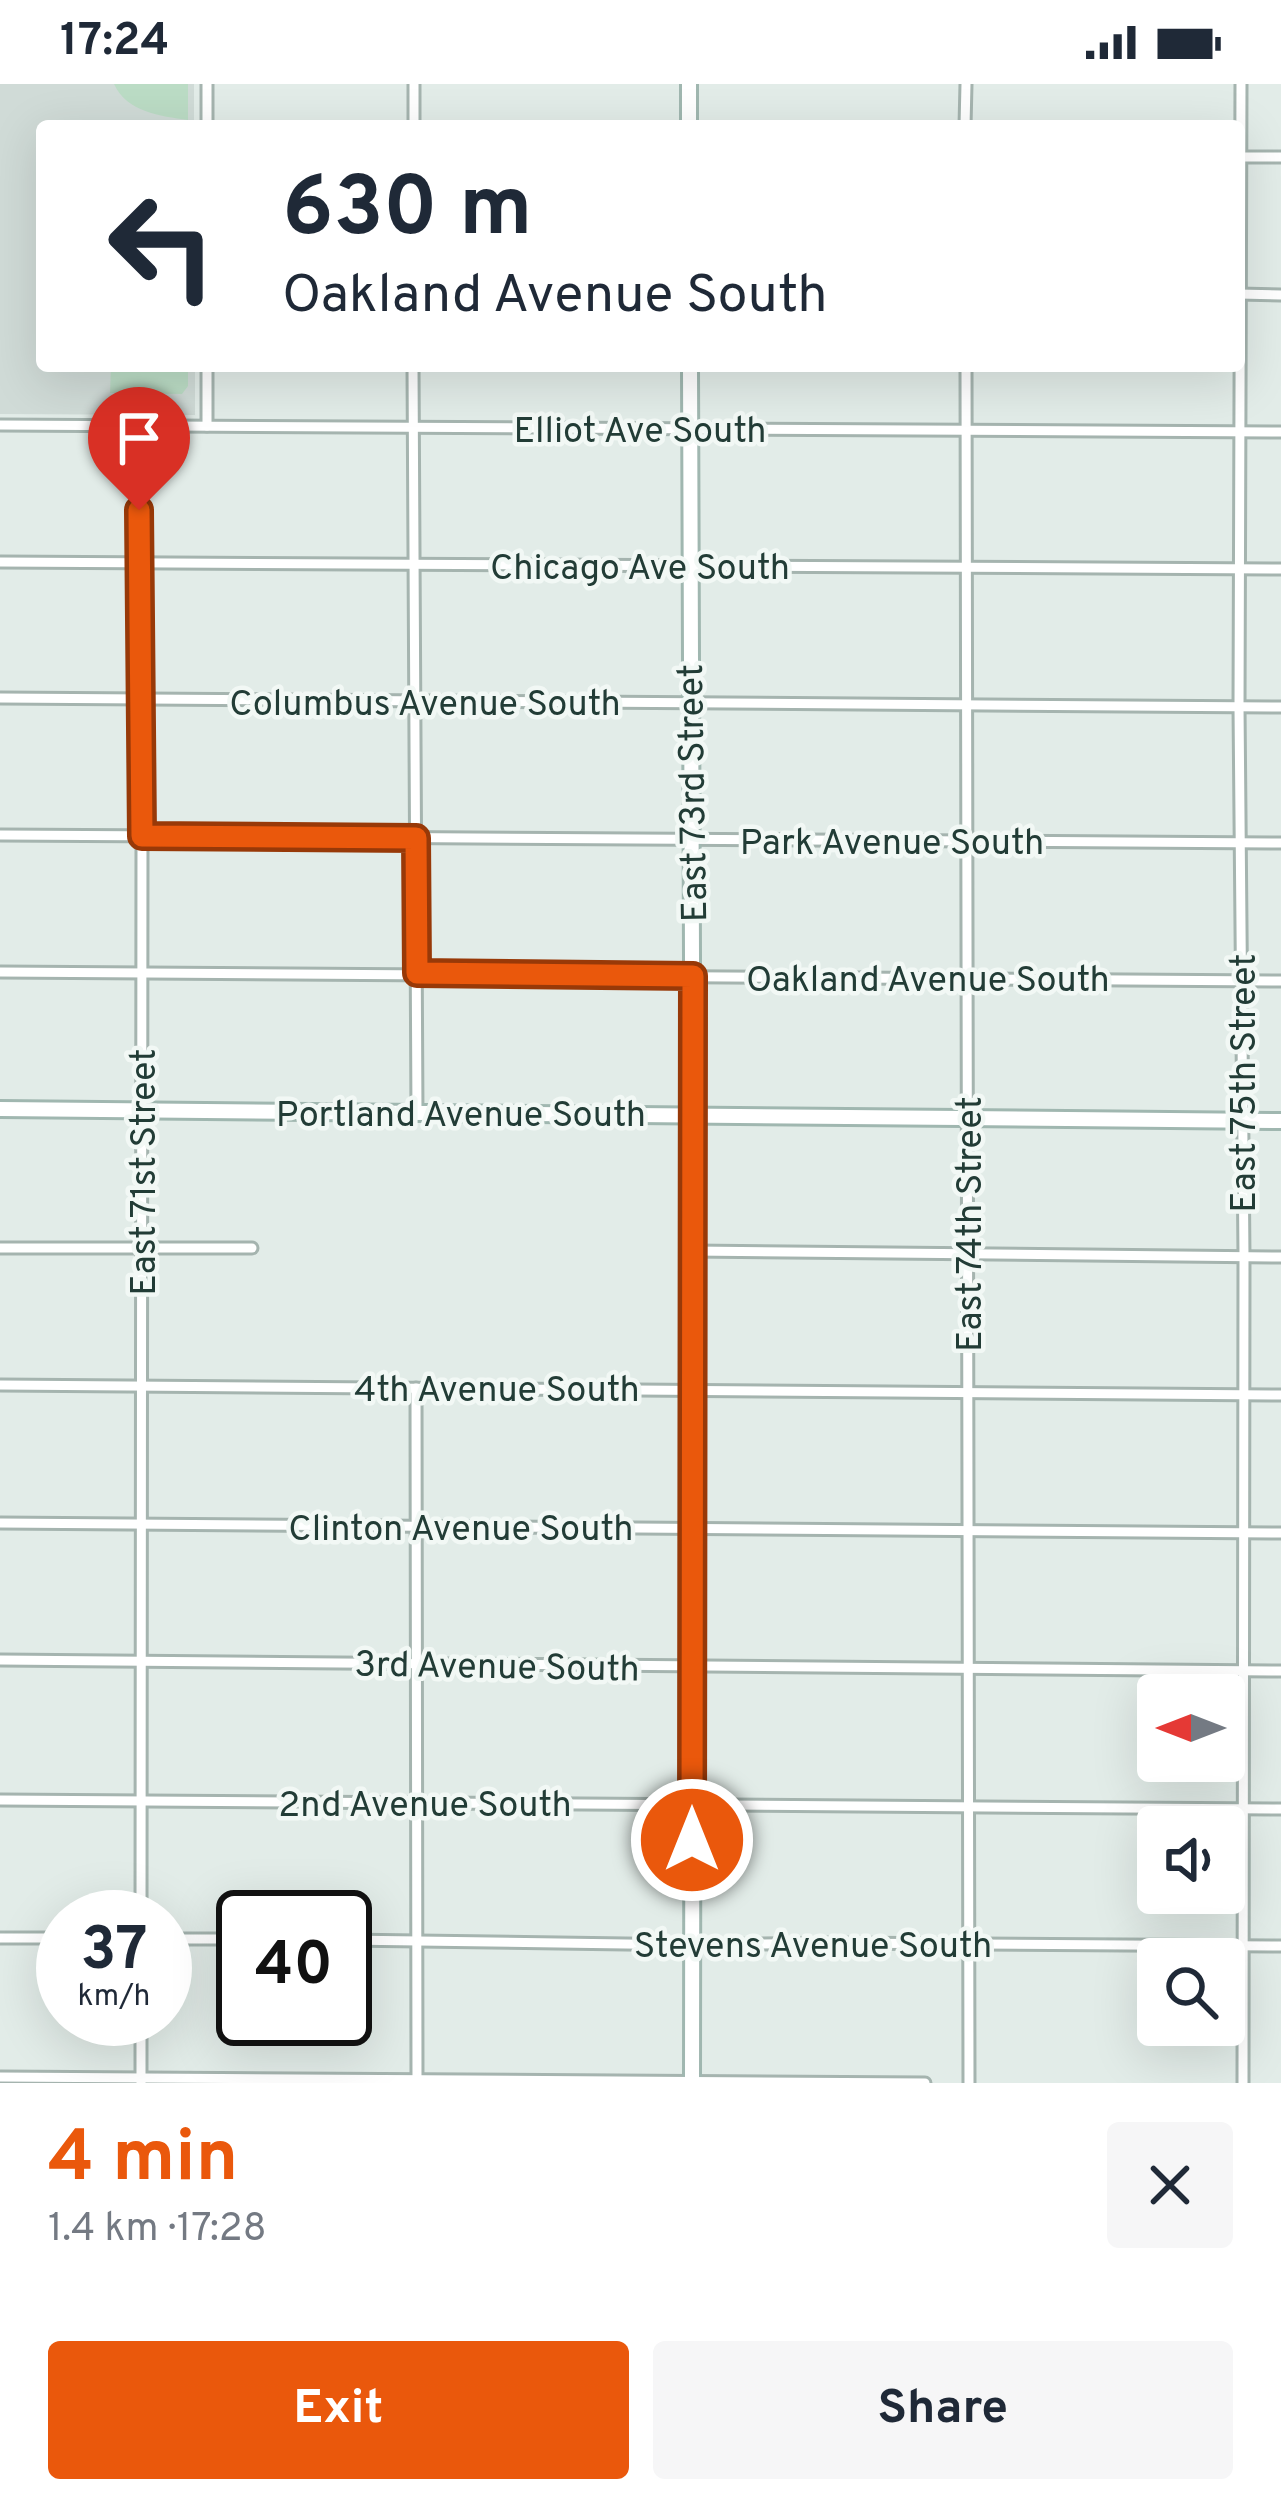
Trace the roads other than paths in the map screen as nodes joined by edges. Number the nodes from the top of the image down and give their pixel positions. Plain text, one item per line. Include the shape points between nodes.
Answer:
1 (207, 84) edge
2 (414, 84) edge
3 (689, 84) edge
4 (966, 84) edge
5 (1241, 84) edge
6 (207, 120) edge
7 (414, 120) edge
8 (689, 120) edge
9 (965, 120) edge
10 (1240, 120) edge
11 (1245, 157) edge
12 (1281, 157) edge
13 (1245, 294) edge
14 (1281, 295) edge
15 (207, 372) edge
16 (413, 372) edge
17 (690, 372) edge
18 (965, 372) edge
19 (1240, 372) edge
20 (0, 425) edge
21 (139, 426) junction
22 (207, 426) junction
23 (414, 428) junction
24 (690, 430) junction
25 (966, 431) junction
26 (1240, 432) junction
27 (1281, 432) edge
28 (0, 562) edge
29 (139, 563) junction
30 (414, 565) junction
31 (690, 566) junction
32 (966, 568) junction
33 (1240, 569) junction
34 (1281, 569) edge
35 (0, 698) edge
36 (139, 700) junction
37 (415, 702) junction
38 (690, 704) junction
39 (966, 707) junction
40 (1239, 707) junction
41 (1281, 707) edge
42 (0, 835) edge
43 (142, 836) junction
44 (416, 838) junction
45 (692, 839) junction
46 (968, 841) junction
47 (1241, 843) junction
48 (1281, 844) edge
49 (0, 972) edge
50 (142, 972) junction
51 (417, 973) junction
52 (693, 976) junction
53 (968, 978) junction
54 (1241, 980) junction
55 (1281, 980) edge
56 (0, 1109) edge
57 (142, 1110) junction
58 (417, 1114) junction
59 (693, 1114) junction
60 (968, 1120) junction
61 (1241, 1121) junction
62 (1281, 1121) edge
63 (0, 1248) edge
64 (141, 1248) junction
65 (251, 1248) dead end
66 (693, 1251) junction
67 (968, 1255) junction
68 (1244, 1256) junction
69 (1281, 1256) edge
70 (0, 1384) edge
71 (141, 1386) junction
72 (416, 1388) junction
73 (693, 1390) junction
74 (968, 1393) junction
75 (1244, 1394) junction
76 (1281, 1395) edge
77 (0, 1522) edge
78 (141, 1524) junction
79 (416, 1527) junction
80 (693, 1529) junction
81 (968, 1531) junction
82 (1244, 1533) junction
83 (1281, 1533) edge
84 (0, 1660) edge
85 (141, 1662) junction
86 (416, 1664) junction
87 (693, 1667) junction
88 (968, 1670) junction
89 (1244, 1671) junction
90 (1281, 1671) edge
91 (0, 1800) edge
92 (141, 1801) junction
93 (416, 1803) junction
94 (692, 1805) junction
95 (1244, 1806) edge
96 (968, 1808) junction
97 (1137, 1809) edge
98 (1245, 1809) edge
99 (1281, 1809) edge
100 (141, 1890) edge
101 (0, 1938) edge
102 (36, 1938) edge
103 (372, 1940) edge
104 (417, 1940) junction
105 (693, 1945) junction
106 (968, 1946) junction
107 (1137, 1946) edge
108 (1245, 1946) edge
109 (1281, 1946) edge
110 (141, 2046) edge
111 (1244, 2046) edge
112 (0, 2078) edge
113 (141, 2081) edge
114 (416, 2081) edge
115 (692, 2082) edge
116 (925, 2083) edge
117 (969, 2083) edge
118 (1244, 2083) edge

1 - 6 street
2 - 7 street
3 - 8 street
4 - 9 street
5 - 10 street, East 75th Street
11 - 12 street
13 - 14 street
15 - 22 street
16 - 23 street
17 - 24 street, East 73rd Street
18 - 25 street, East 74th Street
19 - 26 street, East 75th Street
20 - 21 street, Elliot Ave South
21 - 22 street, Elliot Ave South
21 - 29 street, East 71st Street
22 - 23 street, Elliot Ave South
23 - 24 street, Elliot Ave South
23 - 30 street
24 - 25 street, Elliot Ave South
24 - 31 street, East 73rd Street
25 - 26 street, Elliot Ave South
25 - 32 street, East 74th Street
26 - 27 street, Elliot Ave South
26 - 33 street, East 75th Street
28 - 29 street, Chicago Ave South
29 - 30 street, Chicago Ave South
29 - 36 street, East 71st Street
30 - 31 street, Chicago Ave South
30 - 37 street
31 - 32 street, Chicago Ave South
31 - 38 street, East 73rd Street
32 - 33 street, Chicago Ave South
32 - 39 street, East 74th Street
33 - 34 street, Chicago Ave South
33 - 40 street, East 75th Street
35 - 36 street, Columbus Avenue South
36 - 37 street, Columbus Avenue South
36 - 43 street, East 71st Street
37 - 38 street, Columbus Avenue South
37 - 44 street
38 - 39 street, Columbus Avenue South
38 - 45 street, East 73rd Street
39 - 40 street, Columbus Avenue South
39 - 46 street, East 74th Street
40 - 41 street, Columbus Avenue South
40 - 47 street, East 75th Street
42 - 43 street, Park Avenue South
43 - 44 street, Park Avenue South
43 - 50 street, East 71st Street
44 - 45 street, Park Avenue South
44 - 51 street
45 - 46 street, Park Avenue South
45 - 52 street, East 73rd Street
46 - 47 street, Park Avenue South
46 - 53 street, East 74th Street
47 - 48 street, Park Avenue South
47 - 54 street, East 75th Street
49 - 50 street, Oakland Avenue South
50 - 51 street, Oakland Avenue South
50 - 57 street, East 71st Street
51 - 52 street, Oakland Avenue South
51 - 58 street
52 - 53 street, Oakland Avenue South
52 - 59 street, East 73rd Street
53 - 54 street, Oakland Avenue South
53 - 60 street, East 74th Street
54 - 55 street, Oakland Avenue South
54 - 61 street, East 75th Street
56 - 57 street, Portland Avenue South
57 - 58 street, Portland Avenue South
57 - 64 street, East 71st Street
58 - 59 street, Portland Avenue South
59 - 60 street, Portland Avenue South
59 - 66 street, East 73rd Street
60 - 61 street, Portland Avenue South
60 - 67 street, East 74th Street
61 - 62 street, Portland Avenue South
61 - 68 street, East 75th Street
63 - 64 street
64 - 65 street
64 - 71 street, East 71st Street
66 - 67 street
66 - 73 street, East 73rd Street
67 - 68 street
67 - 74 street, East 74th Street
68 - 69 street
68 - 75 street, East 75th Street
70 - 71 street, 4th Avenue South
71 - 72 street, 4th Avenue South
71 - 78 street, East 71st Street
72 - 73 street, 4th Avenue South
72 - 79 street
73 - 74 street, 4th Avenue South
73 - 80 street, East 73rd Street
74 - 75 street, 4th Avenue South
74 - 81 street, East 74th Street
75 - 76 street, 4th Avenue South
75 - 82 street, East 75th Street
77 - 78 street, Clinton Avenue South
78 - 79 street, Clinton Avenue South
78 - 85 street, East 71st Street
79 - 80 street, Clinton Avenue South
79 - 86 street
80 - 81 street, Clinton Avenue South
80 - 87 street, East 73rd Street
81 - 82 street, Clinton Avenue South
81 - 88 street, East 74th Street
82 - 83 street, Clinton Avenue South
82 - 89 street, East 75th Street
84 - 85 street, 3rd Avenue South
85 - 86 street, 3rd Avenue South
85 - 92 street, East 71st Street
86 - 87 street, 3rd Avenue South
86 - 93 street
87 - 88 street, 3rd Avenue South
87 - 94 street, East 73rd Street
88 - 89 street, 3rd Avenue South
88 - 96 street, East 74th Street
89 - 90 street, 3rd Avenue South
89 - 95 street, East 75th Street
91 - 92 street, 2nd Avenue South
92 - 93 street, 2nd Avenue South
92 - 100 street, East 71st Street
93 - 94 street, 2nd Avenue South
93 - 104 street
94 - 96 street, 2nd Avenue South
94 - 105 street, East 73rd Street
96 - 97 street, 2nd Avenue South
96 - 106 street, East 74th Street
98 - 99 street, 2nd Avenue South
101 - 102 street
103 - 104 street, Stevens Avenue South
104 - 105 street, Stevens Avenue South
104 - 114 street
105 - 106 street, Stevens Avenue South
105 - 115 street, East 73rd Street
106 - 107 street, Stevens Avenue South
106 - 117 street, East 74th Street
108 - 109 street, Stevens Avenue South
110 - 113 street
111 - 118 street, East 75th Street
112 - 113 street
113 - 114 street
114 - 115 street
115 - 116 street

